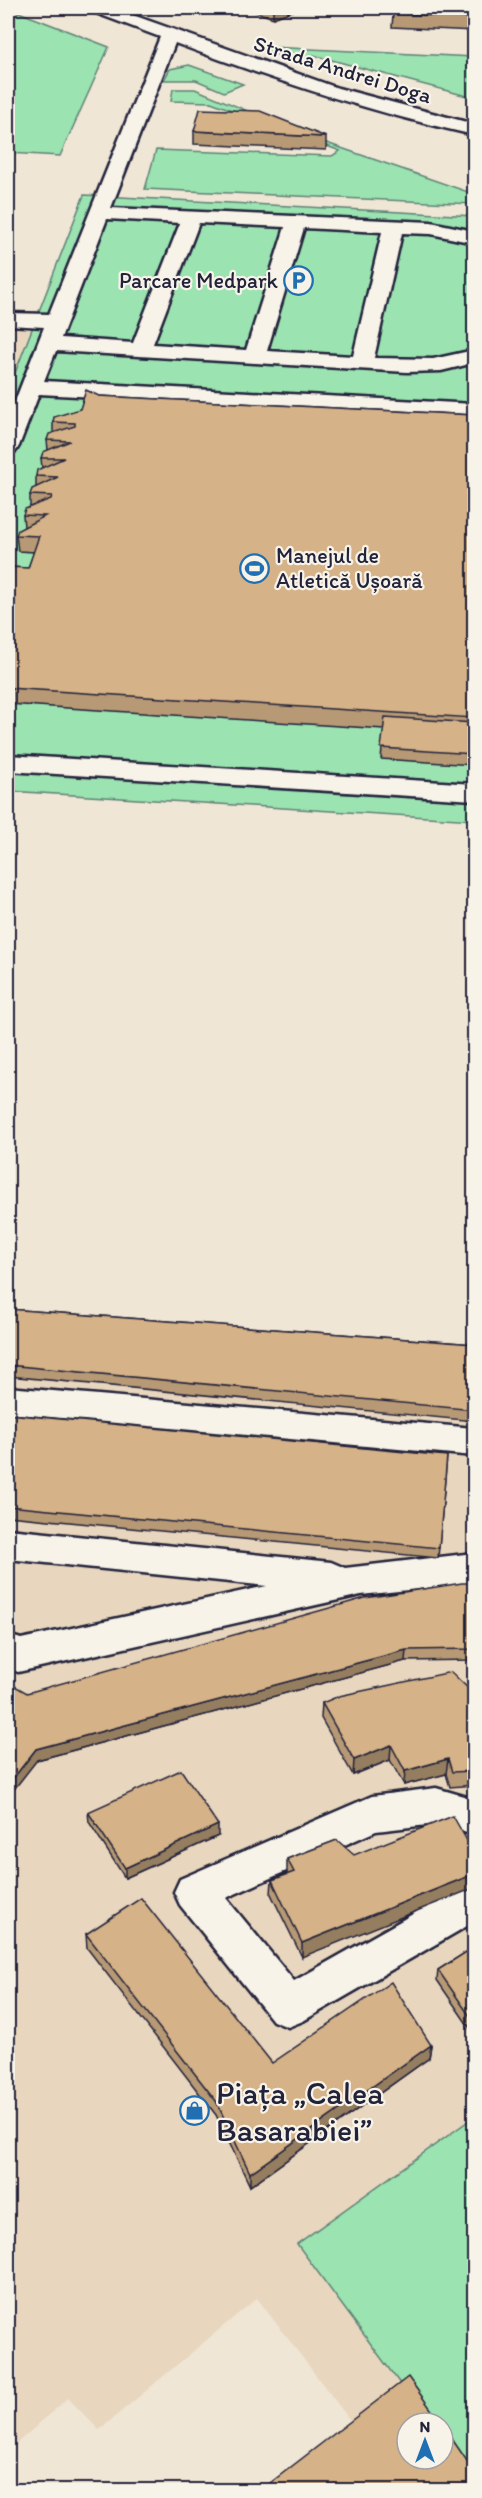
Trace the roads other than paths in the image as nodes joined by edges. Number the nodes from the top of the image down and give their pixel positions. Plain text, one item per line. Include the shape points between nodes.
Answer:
1 (99, 8) edge
2 (169, 35) junction
3 (474, 129) edge
4 (99, 213) junction
5 (192, 217) junction
6 (296, 222) junction
7 (393, 227) junction
8 (474, 237) edge
9 (8, 319) edge
10 (56, 321) junction
11 (48, 344) junction
12 (141, 349) junction
13 (255, 356) junction
14 (474, 356) edge
15 (362, 363) junction
16 (30, 387) junction
17 (474, 411) edge
18 (8, 446) edge
19 (8, 763) edge
20 (474, 792) edge
21 (8, 1400) edge
22 (474, 1442) edge
23 (8, 1544) edge
24 (474, 1568) edge
25 (361, 1580) junction
26 (8, 1651) edge
27 (474, 1817) edge
28 (474, 1901) edge

1 - 2 street, Strada Andrei Doga
2 - 3 street, Strada Andrei Doga via 337,93
2 - 4 street
4 - 5 street
4 - 10 street
5 - 6 street
5 - 12 street
6 - 7 street
6 - 13 street
7 - 8 street via 431,228
7 - 15 street
9 - 10 street
10 - 11 street
11 - 12 street
11 - 16 street
12 - 13 street
13 - 15 street
14 - 15 street via 438,366
16 - 17 street
16 - 18 street
19 - 20 street
21 - 22 street
23 - 25 street
24 - 25 street
25 - 26 street via 18,1656
27 - 28 street via 436,1806 372,1814 195,1892 288,2007

